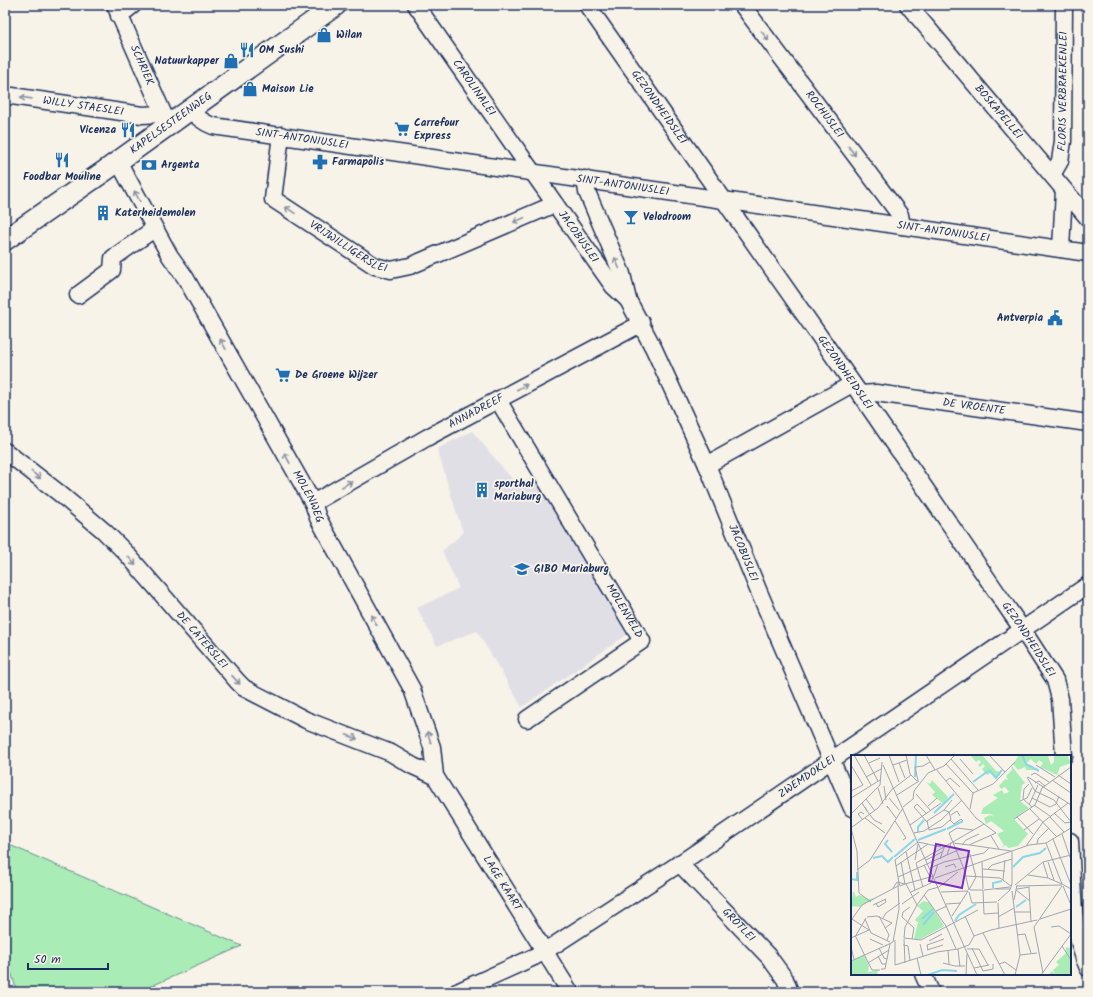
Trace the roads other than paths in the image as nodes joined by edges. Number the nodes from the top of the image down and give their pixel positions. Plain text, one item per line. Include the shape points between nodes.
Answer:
1 (133, 5) edge
2 (336, 5) edge
3 (416, 5) edge
4 (586, 5) edge
5 (742, 5) edge
6 (908, 5) edge
7 (1064, 5) edge
8 (117, 10) edge
9 (5, 95) edge
10 (190, 109) junction
11 (165, 120) junction
12 (281, 135) junction
13 (118, 161) junction
14 (532, 171) junction
15 (1052, 175) junction
16 (585, 179) junction
17 (1064, 190) junction
18 (724, 200) junction
19 (555, 204) junction
20 (1088, 218) edge
21 (902, 226) junction
22 (154, 228) junction
23 (5, 240) edge
24 (1061, 249) junction
25 (1088, 253) edge
26 (78, 296) dead end
27 (628, 300) junction
28 (641, 322) junction
29 (856, 389) junction
30 (498, 400) junction
31 (1088, 423) edge
32 (5, 450) edge
33 (706, 465) junction
34 (313, 504) junction
35 (1088, 586) edge
36 (1022, 629) junction
37 (527, 719) dead end
38 (1064, 755) edge
39 (832, 759) junction
40 (435, 776) junction
41 (851, 806) edge
42 (1071, 856) edge
43 (679, 863) junction
44 (544, 950) junction
45 (1088, 968) edge
46 (923, 975) edge
47 (457, 992) edge
48 (570, 992) edge
49 (790, 992) edge
50 (930, 992) edge

1 - 8 street
2 - 10 main road, KAPELSESTEENWEG
3 - 14 street, CAROLINALEI
4 - 18 street, GEZONDHEIDSLEI
5 -> 21 street, ROCHUSLEI via 900,215
6 - 15 street, BOSKAPELLEI
7 - 15 street, FLORIS VERBRAEKENLEI via 1063,141 1060,161
8 - 11 street, SCHRIEK
11 -> 9 street, WILLY STAESLEI
10 - 11 main road, KAPELSESTEENWEG
10 - 12 street, SINT-ANTONIUSLEI via 197,118 214,126
11 - 13 main road, KAPELSESTEENWEG
12 - 14 street, SINT-ANTONIUSLEI
19 -> 12 street, VRIJWILLIGERSLEI via 410,266 391,270 375,266 273,199
22 -> 13 street, MOLENWEG
13 - 23 main road, KAPELSESTEENWEG
14 - 16 street, SINT-ANTONIUSLEI
14 - 19 street, JACOBUSLEI
15 - 17 street, BOSKAPELLEI
16 - 18 street, SINT-ANTONIUSLEI
27 -> 16 street, JACOBUSLEI via 622,274 587,192
17 - 20 street, BOSKAPELLEI
17 - 24 street
18 - 21 street, SINT-ANTONIUSLEI
18 - 29 street, GEZONDHEIDSLEI
19 - 27 street, JACOBUSLEI via 613,286
21 - 24 street, SINT-ANTONIUSLEI
22 - 26 street via 113,258 112,270
34 -> 22 street, MOLENWEG via 185,277
24 - 25 street, SINT-ANTONIUSLEI
27 - 28 street, JACOBUSLEI
30 -> 28 street, ANNADREEF
28 - 33 street, JACOBUSLEI
29 - 31 street, DE VROENTE
29 - 33 street, DE VROENTE
29 - 36 street, GEZONDHEIDSLEI
34 -> 30 street, ANNADREEF via 428,437
30 - 37 street, MOLENVELD via 642,641
32 -> 40 street, DE CATERSLEI via 104,531 244,688 306,720 391,752
33 - 39 street, JACOBUSLEI
40 -> 34 street, MOLENWEG via 432,748 412,689 318,518
35 - 36 street, ZWEMDOKLEI
36 - 38 street, GEZONDHEIDSLEI via 1055,680 1060,699
36 - 39 street, ZWEMDOKLEI
39 - 41 street, JACOBUSLEI
39 - 43 street, ZWEMDOKLEI
40 - 44 street, LAGE KAART
42 - 45 street via 1076,933
43 - 44 street, ZWEMDOKLEI
43 - 49 street, GROTLEI via 769,957 785,979
44 - 47 street, ZWEMDOKLEI via 520,964
44 - 48 street, LAGE KAART
46 - 50 street

